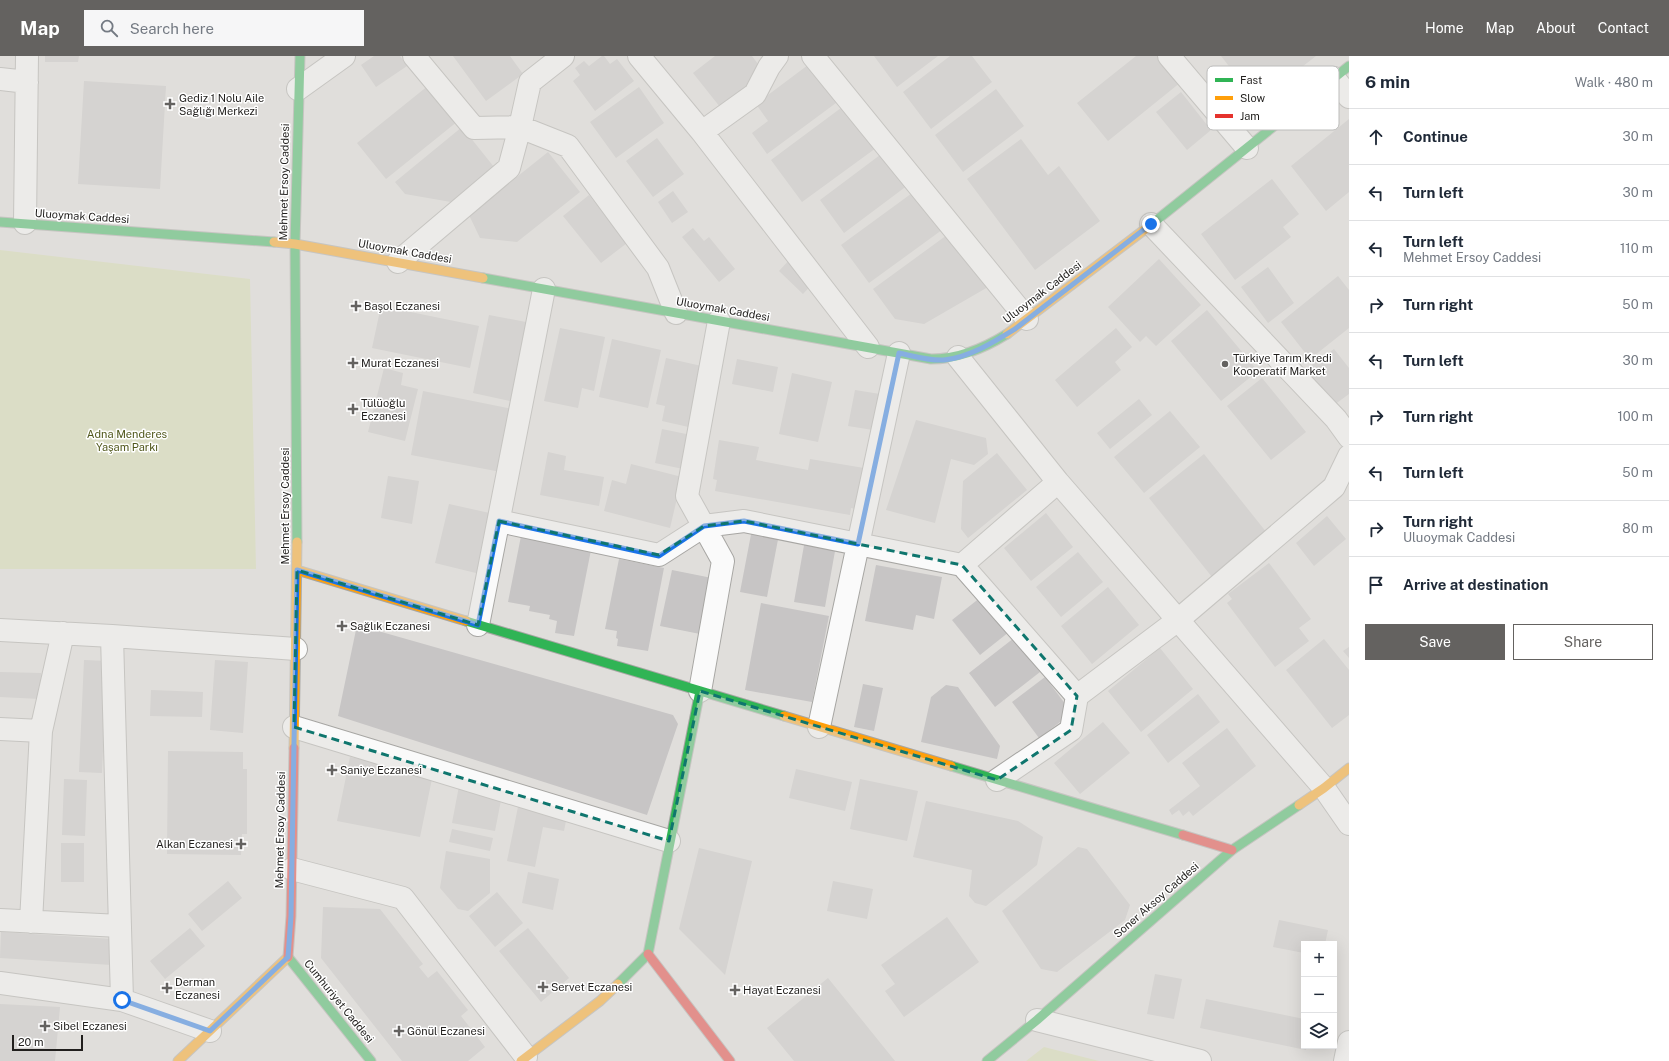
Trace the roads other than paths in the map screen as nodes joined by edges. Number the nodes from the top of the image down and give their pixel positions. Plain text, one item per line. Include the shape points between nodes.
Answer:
1 (27, 56) edge
2 (300, 56) edge
3 (344, 56) edge
4 (414, 56) edge
5 (563, 56) edge
6 (639, 56) edge
7 (813, 56) edge
8 (1169, 56) edge
9 (1341, 56) edge
10 (768, 60) edge
11 (1342, 72) edge
12 (0, 79) edge
13 (27, 82) junction
14 (298, 89) junction
15 (1349, 97) edge
16 (1207, 101) edge
17 (520, 127) junction
18 (1232, 130) edge
19 (1270, 130) edge
20 (702, 132) junction
21 (1247, 148) junction
22 (0, 222) edge
23 (25, 223) junction
24 (1151, 224) junction
25 (295, 244) junction
26 (398, 262) junction
27 (544, 289) junction
28 (676, 313) junction
29 (1028, 319) junction
30 (719, 321) junction
31 (868, 347) junction
32 (899, 353) junction
33 (958, 357) junction
34 (1342, 414) edge
35 (1349, 437) edge
36 (1349, 456) edge
37 (1058, 482) junction
38 (499, 521) junction
39 (704, 526) junction
40 (858, 544) junction
41 (962, 565) junction
42 (297, 570) junction
43 (1178, 620) junction
44 (478, 625) junction
45 (0, 630) edge
46 (63, 633) junction
47 (112, 636) junction
48 (296, 649) junction
49 (700, 691) junction
50 (1077, 696) junction
51 (294, 727) junction
52 (819, 727) junction
53 (0, 729) edge
54 (41, 731) junction
55 (1349, 768) edge
56 (997, 780) junction
57 (1324, 788) junction
58 (1349, 824) edge
59 (669, 841) junction
60 (1232, 850) junction
61 (292, 870) junction
62 (0, 920) edge
63 (31, 922) junction
64 (120, 926) junction
65 (648, 954) junction
66 (288, 957) junction
67 (0, 983) edge
68 (122, 1000) junction
69 (1037, 1020) junction
70 (210, 1031) junction
71 (1349, 1042) edge
72 (523, 1059) edge
73 (178, 1061) edge
74 (371, 1061) edge
75 (730, 1061) edge
76 (987, 1061) edge
77 (1200, 1061) edge
78 (1345, 1061) edge

1 - 13 street
2 - 14 street, Mehmet Ersoy Caddesi
3 - 14 street
4 - 17 street via 474,128
5 - 17 street via 530,82
6 - 20 street
7 - 29 street
8 - 16 street
9 - 11 street
10 - 20 street via 755,94
11 - 15 street
12 - 13 street
13 - 23 street
14 - 25 street, Mehmet Ersoy Caddesi
17 - 26 street via 509,168
17 - 28 street via 568,146 658,268
18 - 21 street
19 - 21 street, Uluoymak Caddesi
20 - 31 street
21 - 24 street, Uluoymak Caddesi
22 - 23 street, Uluoymak Caddesi
23 - 25 street, Uluoymak Caddesi
24 - 29 street, Uluoymak Caddesi
24 - 34 street
25 - 26 street, Uluoymak Caddesi
25 - 42 street, Mehmet Ersoy Caddesi
26 - 27 street, Uluoymak Caddesi
27 - 28 street, Uluoymak Caddesi
27 - 38 street
28 - 30 street, Uluoymak Caddesi
29 - 33 street, Uluoymak Caddesi via 997,341
30 - 31 street, Uluoymak Caddesi
30 - 39 street via 687,496
31 - 32 street, Uluoymak Caddesi
32 - 33 street, Uluoymak Caddesi via 944,360
32 - 40 street
33 - 37 street
34 - 35 street
36 - 43 street via 1334,487
37 - 41 street
37 - 43 street
38 - 39 street via 659,556
38 - 44 street
39 - 40 street via 744,521
39 - 49 street via 723,562
40 - 41 street
40 - 52 street
41 - 50 street
42 - 44 street
42 - 48 street, Mehmet Ersoy Caddesi
43 - 50 street
43 - 57 street
44 - 49 street
45 - 46 street
46 - 47 street
46 - 54 street
47 - 48 street
47 - 64 street
48 - 51 street, Mehmet Ersoy Caddesi
49 - 52 street
49 - 59 street
50 - 56 street via 1072,730
51 - 59 street
51 - 61 street, Mehmet Ersoy Caddesi
52 - 56 street
53 - 54 street
54 - 63 street
55 - 57 street, Soner Aksoy Caddesi
56 - 60 street
57 - 58 street
57 - 60 street, Soner Aksoy Caddesi
59 - 65 street
60 - 69 street, Soner Aksoy Caddesi
61 - 66 street, Mehmet Ersoy Caddesi
61 - 72 street via 403,898
62 - 63 street
63 - 64 street
64 - 68 street
65 - 72 street via 600,1000
65 - 75 street
66 - 70 street
66 - 74 street, Cumhuriyet Caddesi
67 - 68 street
68 - 70 street
69 - 76 street, Soner Aksoy Caddesi
69 - 77 street
70 - 73 street
71 - 78 street

